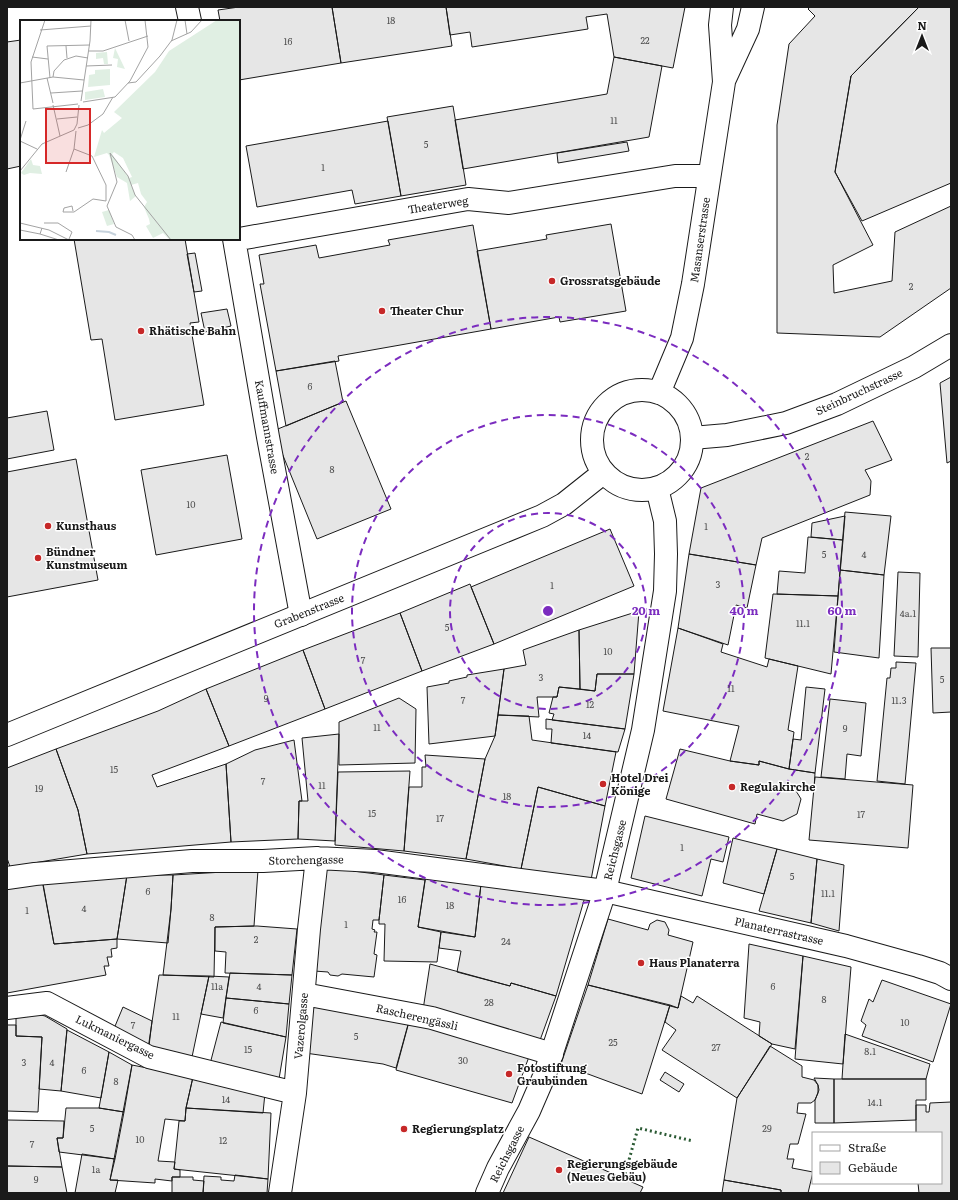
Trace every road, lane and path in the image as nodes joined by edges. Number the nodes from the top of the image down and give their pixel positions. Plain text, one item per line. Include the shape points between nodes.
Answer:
1 (187, 7) edge
2 (722, 7) edge
3 (753, 7) edge
4 (190, 20) edge
5 (724, 82) junction
6 (709, 176) junction
7 (240, 238) edge
8 (236, 240) edge
9 (951, 345) edge
10 (658, 393) junction
11 (692, 438) junction
12 (603, 473) junction
13 (657, 488) junction
14 (301, 615) junction
15 (7, 735) edge
16 (317, 858) junction
17 (7, 878) edge
18 (605, 892) junction
19 (951, 979) edge
20 (304, 994) junction
21 (7, 1008) edge
22 (552, 1054) junction
23 (295, 1093) junction
24 (280, 1193) edge
25 (487, 1193) edge

1 - 4 street
2 - 5 street, Masanserstrasse via 720,25
3 - 5 street, Masanserstrasse via 748,29
5 - 6 street, Masanserstrasse
6 - 7 street, Theaterweg via 675,176 509,203 468,199
6 - 10 street, Masanserstrasse via 682,338
8 - 14 street, Kauffmannstrasse via 268,437
9 - 11 street, Steinbruchstrasse via 837,404 786,423 726,435
10 - 11 street via 674,402 683,412
10 - 12 street via 647,390 632,391 618,396 597,418 592,432 592,447
11 - 13 street via 690,454 683,468 672,480
12 - 13 street via 635,490
12 - 14 street, Grabenstrasse via 564,504 542,516
13 - 18 street, Reichsgasse via 665,521 665,591 643,730
14 - 15 street, Grabenstrasse
16 - 17 street, Storchengasse via 192,861
16 - 18 street, Storchengasse via 375,861
16 - 20 street, Vazerolgasse
18 - 19 street, Planaterrastrasse via 846,946 918,966
18 - 22 street, Reichsgasse
20 - 22 street, Rascherengässli via 432,1018
20 - 23 street, Vazerolgasse
21 - 23 street, Lukmaniergasse via 47,1003 149,1056
22 - 25 street, Reichsgasse via 538,1092
23 - 24 street, Vazerolgasse

